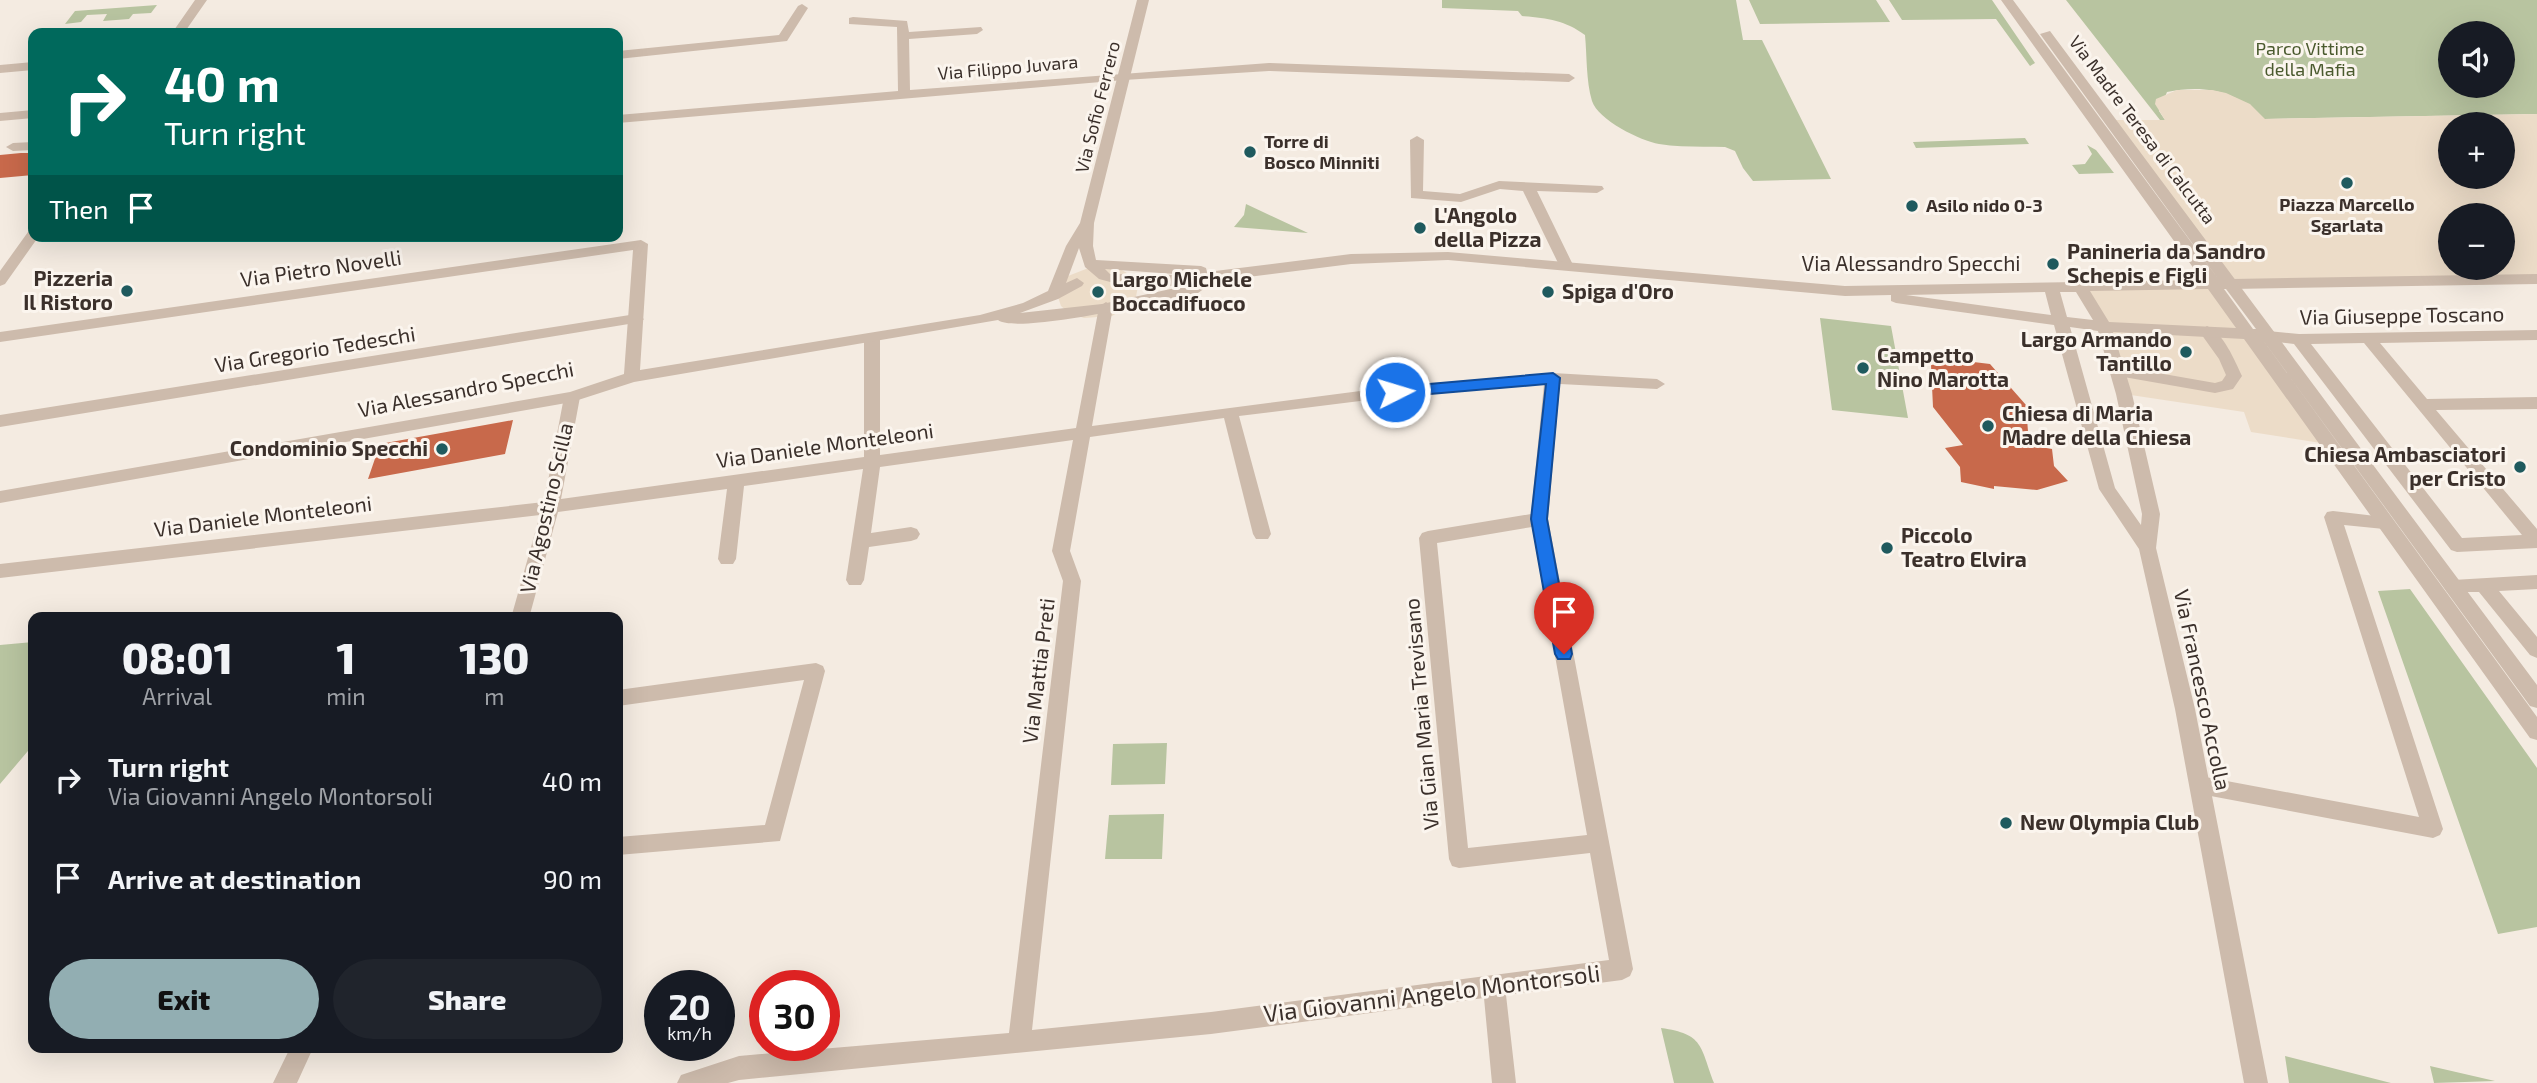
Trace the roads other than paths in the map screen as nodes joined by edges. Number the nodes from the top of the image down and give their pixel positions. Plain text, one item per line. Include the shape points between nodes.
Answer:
1 (201, 0) edge
2 (1143, 0) edge
3 (2007, 0) edge
4 (2021, 0) edge
5 (802, 8) dead end
6 (853, 21) dead end
7 (181, 28) edge
8 (977, 30) dead end
9 (903, 36) junction
10 (623, 54) edge
11 (28, 66) edge
12 (0, 69) edge
13 (1124, 76) junction
14 (1569, 78) dead end
15 (904, 95) junction
16 (28, 114) edge
17 (0, 117) edge
18 (623, 119) edge
19 (1417, 141) dead end
20 (28, 146) edge
21 (13, 147) dead end
22 (1528, 187) junction
23 (1597, 189) dead end
24 (1087, 223) junction
25 (28, 241) edge
26 (1090, 264) junction
27 (1567, 267) junction
28 (1245, 274) junction
29 (1221, 276) junction
30 (1109, 277) junction
31 (2537, 279) edge
32 (0, 281) edge
33 (2212, 284) junction
34 (2232, 284) junction
35 (1070, 285) junction
36 (2080, 286) junction
37 (2051, 287) junction
38 (1845, 291) junction
39 (1103, 307) junction
40 (636, 319) junction
41 (981, 320) junction
42 (2062, 322) junction
43 (2104, 327) junction
44 (2207, 331) junction
45 (2247, 333) junction
46 (2537, 335) edge
47 (2268, 336) junction
48 (0, 337) edge
49 (872, 338) junction
50 (2368, 338) junction
51 (2299, 340) junction
52 (2118, 371) junction
53 (632, 377) junction
54 (1553, 378) junction
55 (1657, 384) dead end
56 (572, 397) junction
57 (2537, 403) edge
58 (2423, 405) junction
59 (1230, 412) junction
60 (0, 421) edge
61 (1083, 432) junction
62 (872, 463) junction
63 (736, 481) junction
64 (0, 497) edge
65 (551, 506) junction
66 (1539, 519) junction
67 (2385, 523) junction
68 (911, 534) dead end
69 (1262, 534) dead end
70 (861, 541) junction
71 (2537, 541) edge
72 (2147, 548) junction
73 (727, 559) dead end
74 (0, 570) edge
75 (855, 580) dead end
76 (2537, 582) edge
77 (2483, 585) junction
78 (2453, 587) junction
79 (522, 612) edge
80 (2537, 650) edge
81 (623, 697) edge
82 (2537, 700) edge
83 (2537, 732) edge
84 (2200, 785) junction
85 (1598, 843) junction
86 (623, 846) edge
87 (1494, 986) junction
88 (1018, 1044) junction
89 (300, 1053) edge
90 (285, 1083) edge
91 (689, 1083) edge
92 (1504, 1083) edge
93 (2256, 1083) edge

1 - 7 street
2 - 13 street, Via Sofio Ferrero
3 - 33 street, Via Madre Teresa di Calcutta
4 - 34 street, Via Madre Teresa di Calcutta
5 - 10 street via 783,38
6 - 9 street via 903,24
8 - 9 street
9 - 15 street
11 - 12 street
13 - 14 street, Via Filippo Juvara via 1269,67
13 - 15 street, Via Filippo Juvara
13 - 24 street, Via Sofio Ferrero
15 - 18 street, Via Filippo Juvara
16 - 17 street
19 - 22 street via 1416,195 1461,198 1499,186
20 - 21 street
22 - 23 street
22 - 27 street
24 - 26 street
24 - 35 street via 1073,246
25 - 32 street
26 - 29 street via 1191,269
26 - 30 street
27 - 28 street, Via Alessandro Specchi via 1401,256
27 - 38 street, Via Alessandro Specchi
28 - 29 street
28 - 39 street via 1197,289
29 - 30 street via 1176,281
30 - 35 street via 1092,276
30 - 39 street, Via Mattia Preti via 1122,285 1124,293
31 - 34 street, Via Alessandro Specchi
33 - 34 street, Via Alessandro Specchi
33 - 36 street, Via Alessandro Specchi
33 - 45 street, Via Madre Teresa di Calcutta
34 - 47 street, Via Madre Teresa di Calcutta
35 - 39 street via 1077,303
35 - 41 street via 1053,296
36 - 37 street, Via Alessandro Specchi
36 - 43 street
37 - 38 street, Via Alessandro Specchi
37 - 42 street, Via Francesco Accolla
38 - 42 street, Via Giuseppe Toscano
39 - 41 street
39 - 61 street, Via Mattia Preti
40 - 48 street, Via Pietro Novelli via 641,244
40 - 53 street, Via Pietro Novelli
40 - 60 street, Via Gregorio Tedeschi
41 - 49 street, Via Alessandro Specchi
42 - 43 street, Via Giuseppe Toscano
42 - 72 street, Via Francesco Accolla via 2107,489
43 - 44 street, Via Giuseppe Toscano
43 - 52 street
44 - 45 street, Via Giuseppe Toscano
44 - 52 street via 2234,376 2227,385 2214,388
45 - 47 street, Via Giuseppe Toscano
45 - 67 street, Via Madre Teresa di Calcutta
46 - 50 street, Via Giuseppe Toscano
47 - 51 street, Via Giuseppe Toscano
47 - 78 street, Via Madre Teresa di Calcutta
49 - 53 street, Via Alessandro Specchi
49 - 62 street
50 - 51 street, Via Giuseppe Toscano
50 - 58 street
51 - 71 street via 2457,545
52 - 72 street via 2151,514
53 - 56 street, Via Alessandro Specchi
54 - 55 street, Via Daniele Monteleoni
54 - 59 street, Via Daniele Monteleoni
54 - 66 street, Via Giovanni Angelo Montorsoli
56 - 64 street, Via Alessandro Specchi
56 - 65 street, Via Agostino Scilla
57 - 58 street
58 - 71 street
59 - 61 street, Via Daniele Monteleoni
59 - 69 street
61 - 62 street, Via Daniele Monteleoni
61 - 88 street, Via Mattia Preti via 1061,551 1072,581
62 - 63 street, Via Daniele Monteleoni
62 - 70 street
63 - 65 street, Via Daniele Monteleoni
63 - 73 street
65 - 74 street, Via Daniele Monteleoni
65 - 79 street, Via Agostino Scilla
66 - 85 street, Via Giovanni Angelo Montorsoli
66 - 85 street, Via Gian Maria Trevisano via 1428,538 1459,859
67 - 83 street, Via Madre Teresa di Calcutta
67 - 84 street via 2333,517 2433,829
68 - 70 street
70 - 75 street
72 - 84 street, Via Francesco Accolla
76 - 77 street
77 - 78 street
77 - 80 street
78 - 82 street, Via Madre Teresa di Calcutta
81 - 86 street via 816,671 774,834
84 - 93 street, Via Francesco Accolla
85 - 87 street, Via Giovanni Angelo Montorsoli via 1622,970
87 - 88 street, Via Giovanni Angelo Montorsoli
87 - 92 street
88 - 91 street, Via Giovanni Angelo Montorsoli via 739,1068
89 - 90 street

